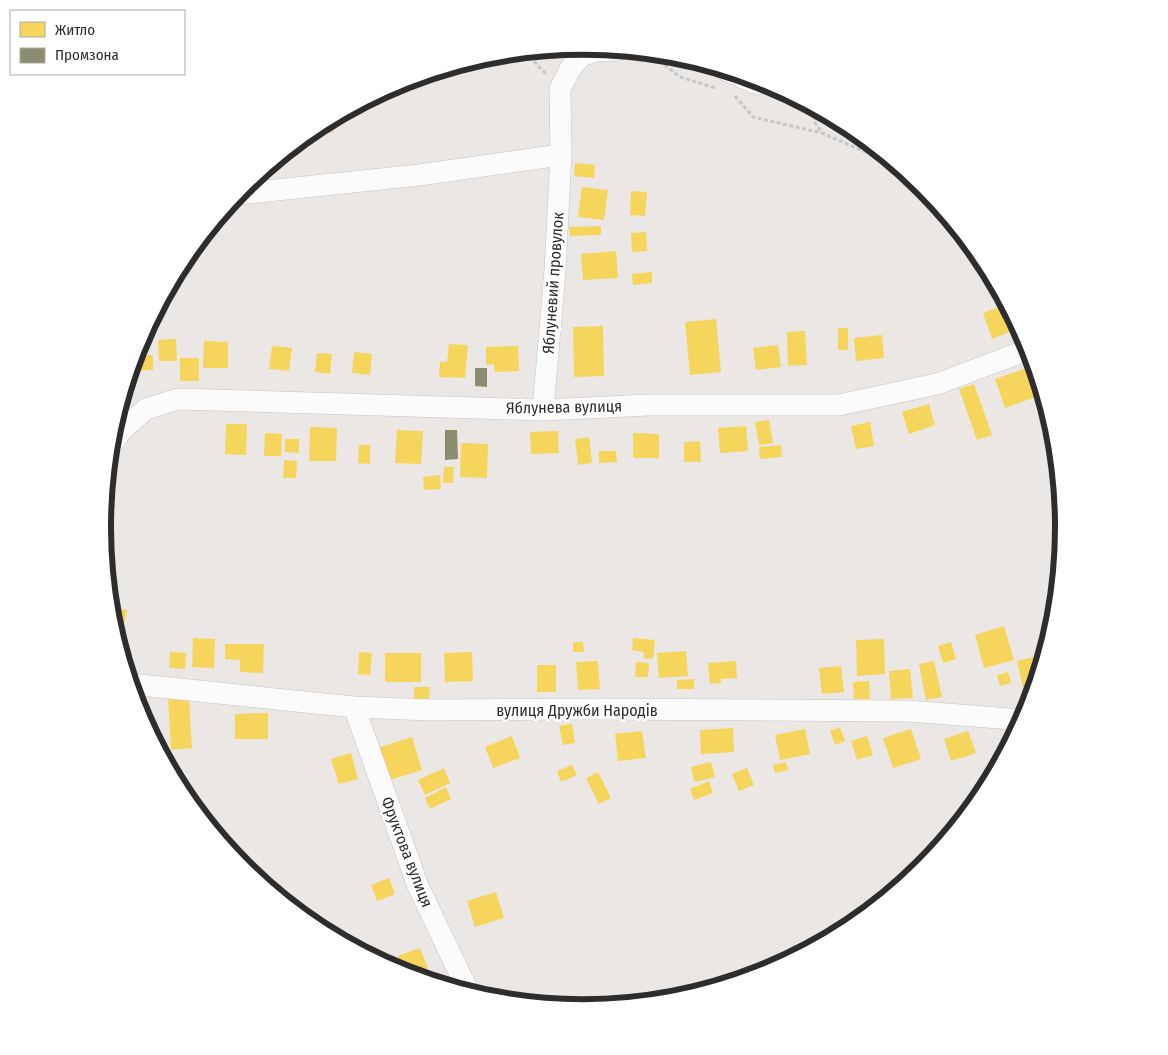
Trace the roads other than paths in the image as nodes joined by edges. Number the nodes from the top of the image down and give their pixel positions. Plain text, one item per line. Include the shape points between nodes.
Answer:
1 (584, 55) edge
2 (719, 79) edge
3 (738, 81) edge
4 (562, 155) junction
5 (250, 193) edge
6 (1023, 352) edge
7 (543, 410) junction
8 (122, 430) edge
9 (139, 685) edge
10 (354, 707) junction
11 (1016, 719) edge
12 (465, 985) edge

1 - 4 street, Яблуневий провулок via 570,68 560,89
2 - 3 street
4 - 5 street via 419,176
4 - 7 street, Яблуневий провулок
6 - 7 street, Яблунева вулиця via 937,384 839,405 649,405
7 - 8 street, Яблунева вулиця via 178,399 146,409
9 - 10 street, вулиця Дружби Народів
10 - 11 street, вулиця Дружби Народів via 908,711
10 - 12 street, Фруктова вулиця via 418,886

